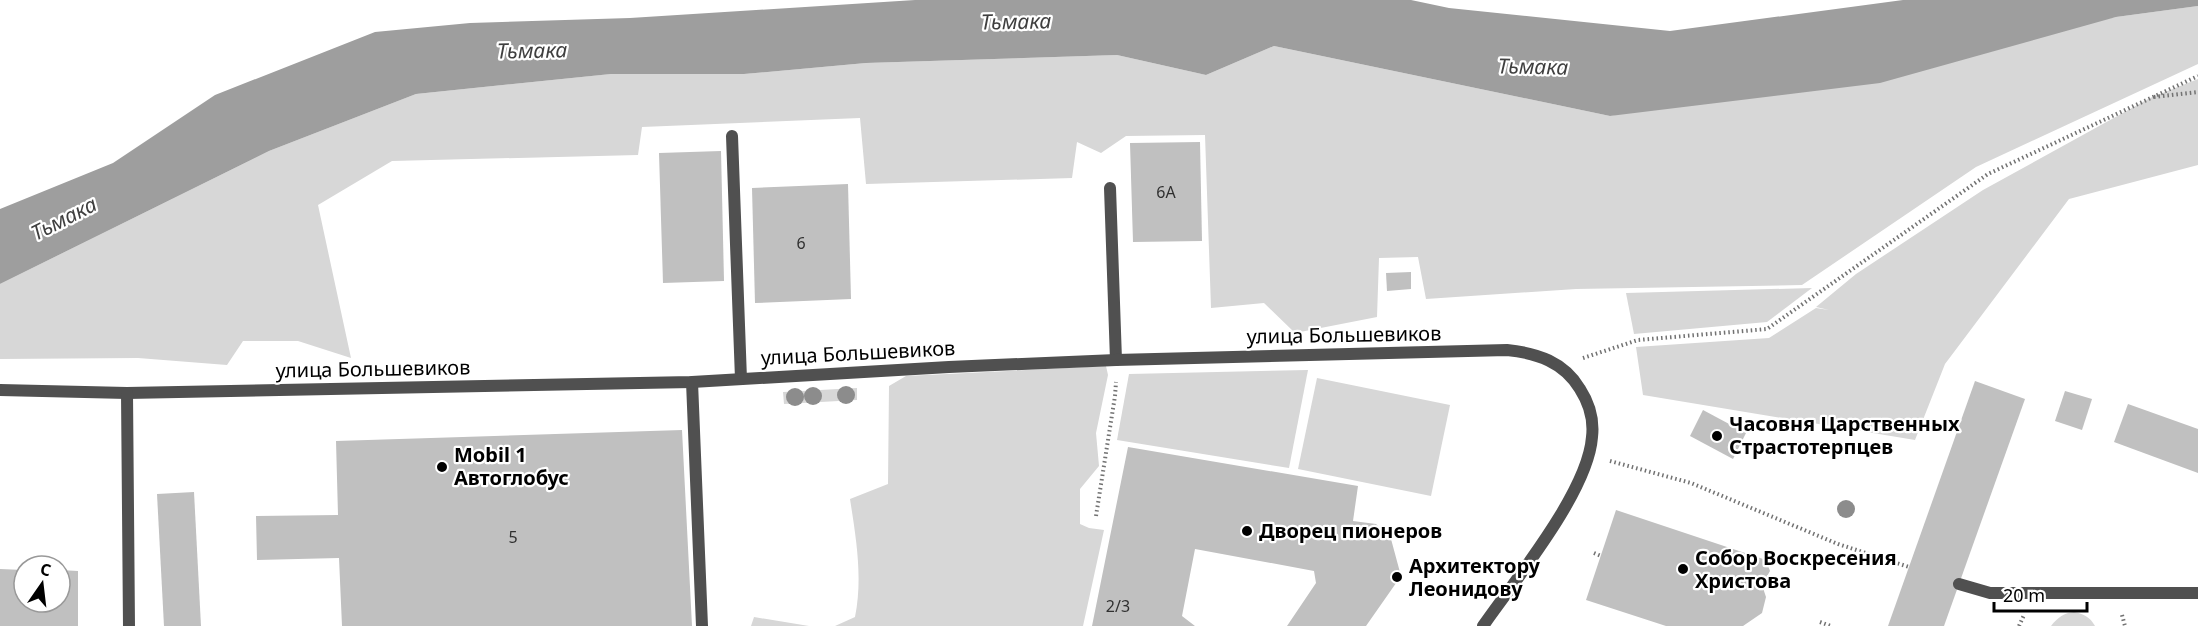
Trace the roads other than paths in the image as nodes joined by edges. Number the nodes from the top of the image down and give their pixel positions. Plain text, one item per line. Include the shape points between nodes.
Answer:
1 (732, 136) dead end
2 (1110, 188) dead end
3 (1116, 360) junction
4 (741, 379) junction
5 (693, 382) junction
6 (0, 390) edge
7 (127, 393) junction
8 (1959, 584) dead end
9 (2198, 593) edge
10 (129, 626) edge
11 (702, 626) edge
12 (1483, 626) edge

1 - 4 street
2 - 3 street
3 - 4 street, улица Большевиков
3 - 12 street, улица Большевиков via 1507,350 1535,354 1559,366 1587,402 1592,419 1589,455 1562,512
4 - 5 street, улица Большевиков
5 - 7 street, улица Большевиков
5 - 11 street
6 - 7 street, улица Большевиков
7 - 10 street
8 - 9 street via 1990,593

